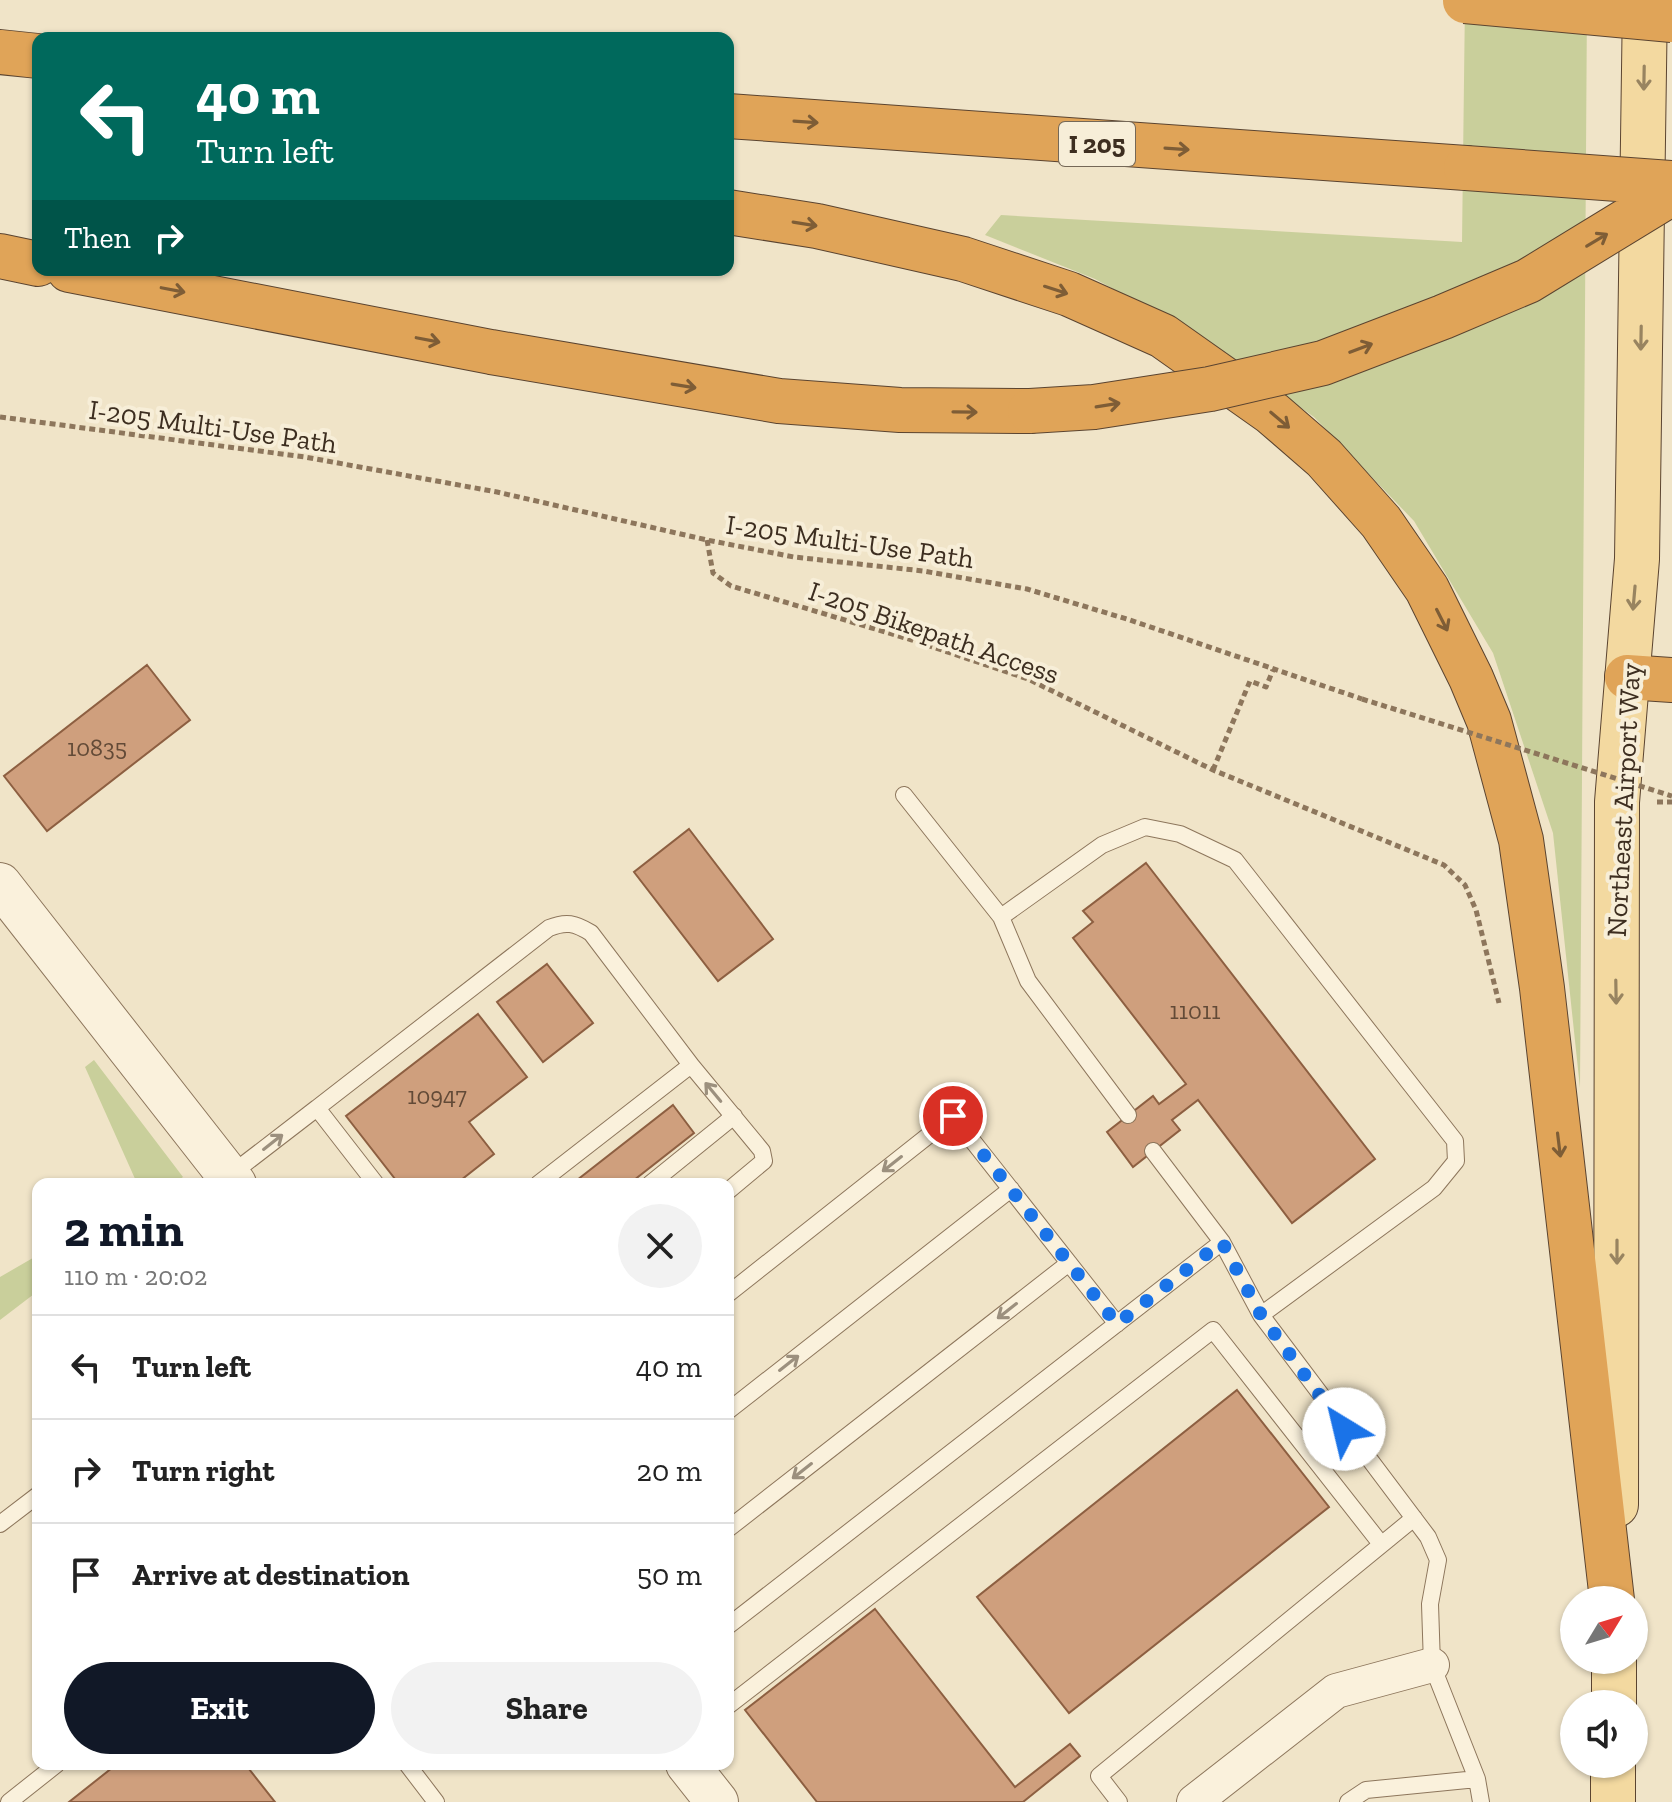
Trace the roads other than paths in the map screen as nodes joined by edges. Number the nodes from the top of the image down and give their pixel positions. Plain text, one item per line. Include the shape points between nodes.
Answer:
1 (1645, 0) edge
2 (1456, 1) edge
3 (1672, 20) edge
4 (0, 52) edge
5 (32, 55) edge
6 (734, 116) edge
7 (1672, 183) edge
8 (1672, 193) edge
9 (734, 213) edge
10 (0, 256) edge
11 (32, 263) edge
12 (100, 276) edge
13 (1627, 677) junction
14 (1672, 680) edge
15 (904, 795) dead end
16 (0, 884) edge
17 (1001, 917) junction
18 (691, 1065) junction
19 (317, 1108) junction
20 (1128, 1115) dead end
21 (734, 1116) junction
22 (1153, 1151) dead end
23 (230, 1178) edge
24 (234, 1178) edge
25 (371, 1178) edge
26 (546, 1178) edge
27 (657, 1178) edge
28 (734, 1186) edge
29 (1011, 1189) junction
30 (1222, 1242) junction
31 (1069, 1263) junction
32 (734, 1289) edge
33 (1261, 1315) junction
34 (1117, 1324) junction
35 (734, 1406) edge
36 (32, 1500) edge
37 (1414, 1518) junction
38 (0, 1524) edge
39 (734, 1524) edge
40 (1381, 1544) junction
41 (1612, 1586) edge
42 (1614, 1586) edge
43 (734, 1621) edge
44 (1432, 1665) junction
45 (734, 1701) edge
46 (49, 1770) edge
47 (412, 1770) edge
48 (1613, 1778) edge
49 (1477, 1779) junction
50 (9, 1802) edge
51 (436, 1802) edge
52 (1119, 1802) edge
53 (1194, 1802) edge
54 (1348, 1802) edge
55 (1481, 1802) edge
56 (1613, 1802) edge

1 -> 13 main road, Northeast Airport Way via 1638,545
2 - 3 highway, bridge
4 - 5 highway
6 -> 7 highway, I 205, bridge
12 -> 8 highway, bridge via 779,401 900,410 1030,411 1210,389 1323,363 1528,281
9 -> 41 highway via 963,259 1069,294 1163,336 1272,413 1324,458 1381,522 1427,589 1489,721 1521,840
10 - 11 highway
13 - 14 highway
13 -> 42 main road, Northeast Airport Way via 1617,802
15 - 17 lane
16 - 23 street
17 - 20 lane via 1028,981
17 - 33 lane via 1102,845 1145,827 1180,834 1235,860 1455,1141 1456,1161 1434,1188
18 - 19 lane via 591,933 562,923
21 -> 18 lane
18 - 26 lane
24 -> 19 lane
19 - 25 lane
21 - 27 lane
21 - 28 lane via 764,1161
22 - 30 lane
29 - 31 lane
29 -> 32 lane via 953,1116
35 -> 29 lane
30 - 33 lane
30 - 34 lane
31 - 34 lane
31 -> 39 lane
33 - 37 lane
34 - 43 lane
36 - 38 lane
37 - 40 lane
37 - 44 lane via 1438,1560 1430,1604
40 - 45 lane via 1213,1330
40 - 52 lane via 1099,1776
44 - 49 lane
44 - 53 street via 1336,1691
46 - 50 lane
47 - 51 lane
48 - 56 main road
49 - 54 lane via 1366,1790
49 - 55 lane

